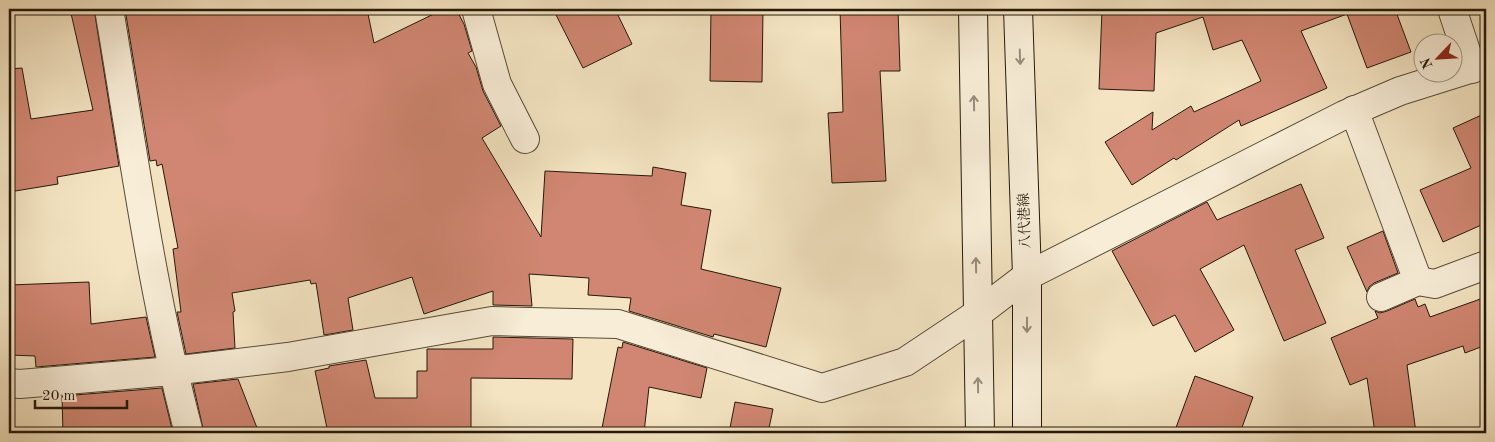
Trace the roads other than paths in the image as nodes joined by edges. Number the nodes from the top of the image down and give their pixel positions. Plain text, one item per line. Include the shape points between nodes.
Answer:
1 (110, 9) edge
2 (476, 9) edge
3 (973, 9) edge
4 (1018, 9) edge
5 (1452, 9) edge
6 (1479, 66) edge
7 (1354, 110) junction
8 (525, 138) dead end
9 (1486, 265) edge
10 (1027, 276) junction
11 (1418, 281) junction
12 (1381, 297) dead end
13 (977, 314) junction
14 (172, 371) junction
15 (9, 383) edge
16 (188, 433) edge
17 (980, 433) edge
18 (1028, 433) edge

1 - 14 street
2 - 8 street via 498,84
13 -> 3 street
4 -> 10 street, 八代港線
5 - 6 street
6 - 7 street via 1400,91
7 - 10 street
7 - 11 street
9 - 11 street via 1435,284
10 - 13 street
10 -> 18 street, 八代港線
11 - 12 street
13 - 14 street via 905,362 822,388 618,324 492,321 288,357
17 -> 13 street
14 - 15 street
14 - 16 street

